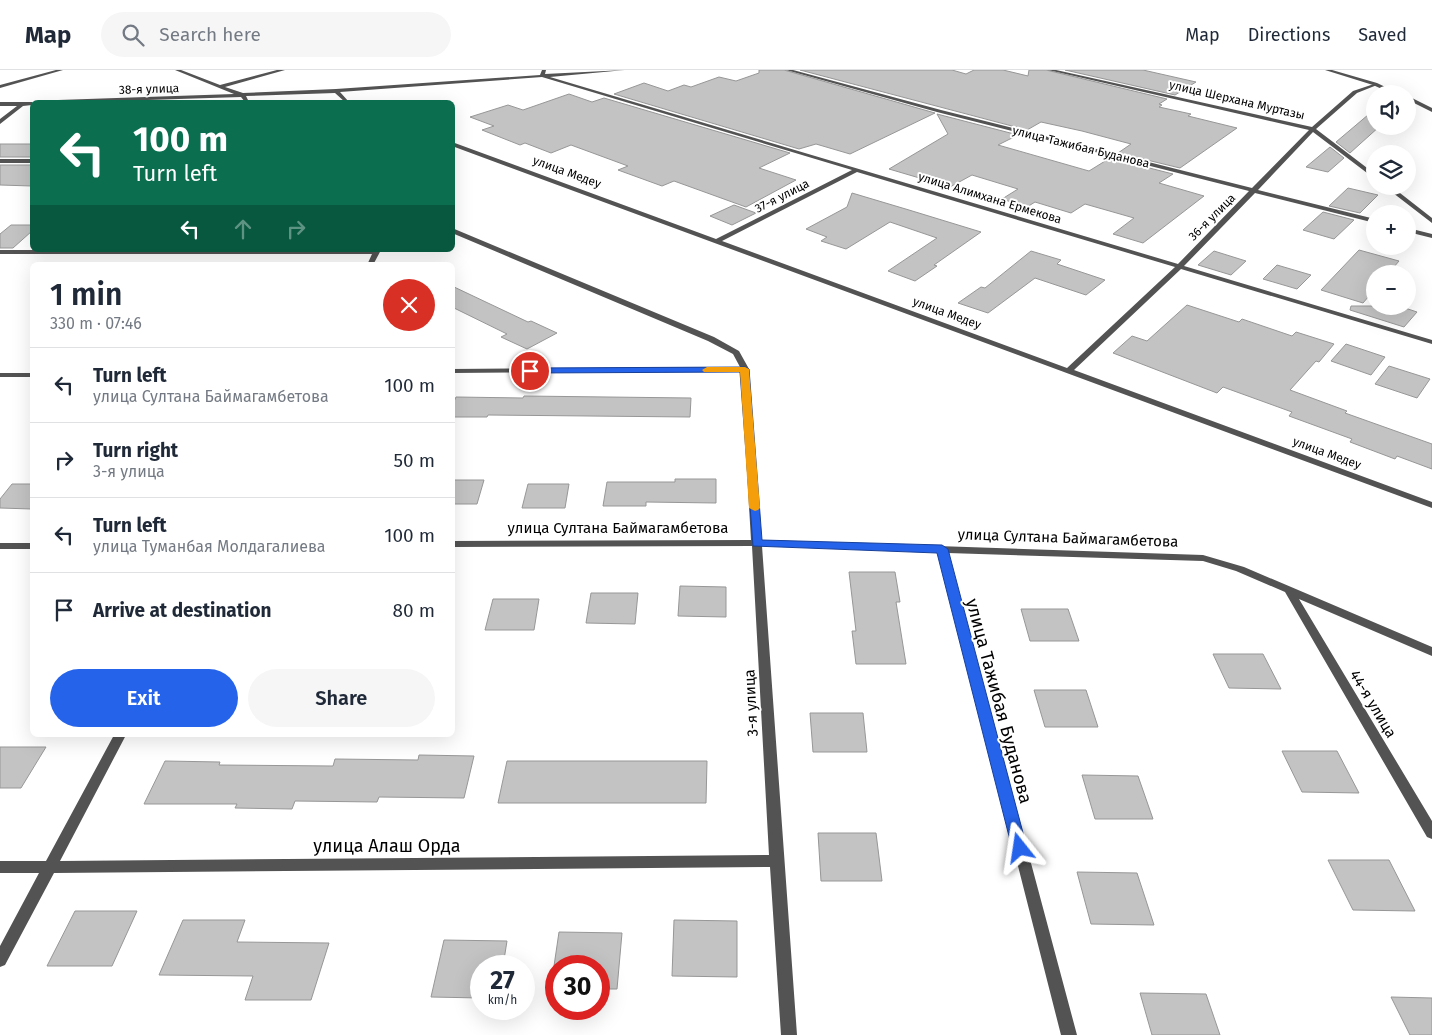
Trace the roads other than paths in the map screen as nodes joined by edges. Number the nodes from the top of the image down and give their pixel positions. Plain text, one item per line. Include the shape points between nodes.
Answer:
1 (61, 70) edge
2 (177, 70) edge
3 (283, 70) edge
4 (623, 70) edge
5 (788, 70) edge
6 (1050, 70) edge
7 (1327, 70) edge
8 (543, 73) edge
9 (1375, 84) joint
10 (222, 86) junction
11 (0, 87) edge
12 (336, 91) junction
13 (242, 95) junction
14 (111, 100) edge
15 (246, 100) edge
16 (345, 100) edge
17 (1416, 102) edge
18 (0, 104) edge
19 (22, 104) junction
20 (30, 104) edge
21 (1432, 110) edge
22 (0, 122) edge
23 (1313, 129) junction
24 (455, 145) edge
25 (0, 161) edge
26 (30, 161) edge
27 (857, 170) junction
28 (1366, 170) edge
29 (1254, 191) junction
30 (1399, 195) edge
31 (1366, 219) edge
32 (1432, 221) edge
33 (455, 231) edge
34 (1416, 232) edge
35 (1432, 236) edge
36 (716, 241) junction
37 (0, 252) edge
38 (30, 252) edge
39 (1180, 266) junction
40 (1432, 342) edge
41 (745, 369) junction
42 (455, 371) edge
43 (1068, 371) junction
44 (0, 375) edge
45 (30, 375) edge
46 (1432, 505) edge
47 (757, 543) junction
48 (455, 544) edge
49 (0, 546) edge
50 (30, 546) edge
51 (942, 549) junction
52 (1289, 591) junction
53 (1432, 652) edge
54 (119, 737) edge
55 (1432, 833) edge
56 (775, 861) junction
57 (0, 867) edge
58 (49, 867) junction
59 (0, 960) edge
60 (789, 1035) edge
61 (1069, 1035) edge

1 - 11 street
2 - 10 street
3 - 10 street
4 - 8 street, 38-я улица
5 - 29 street, улица Тажибая Буданова
6 - 23 street, улица Шерхана Муртазы
7 - 9 street
8 - 12 street, 38-я улица
8 - 27 street, улица Алимхана Ермекова
9 - 23 street, 36-я улица via 1355,92
10 - 13 street
12 - 13 street, 38-я улица
12 - 16 street
13 - 14 street, 38-я улица
13 - 15 street
17 - 21 street
18 - 19 street
19 - 20 street
19 - 22 street
23 - 28 street, улица Шерхана Муртазы
23 - 29 street, 36-я улица
24 - 36 street, улица Медеу
25 - 26 street
27 - 36 street, 37-я улица
27 - 39 street, улица Алимхана Ермекова
29 - 31 street, улица Тажибая Буданова
29 - 39 street, 36-я улица
30 - 32 street
33 - 41 street via 711,339 736,353
34 - 35 street
36 - 43 street, улица Медеу
37 - 38 street
39 - 40 street, улица Алимхана Ермекова
39 - 43 street, 36-я улица
41 - 42 street
41 - 47 street, 3-я улица
43 - 46 street, улица Медеу
44 - 45 street
47 - 48 street, улица Султана Баймагамбетова
47 - 51 street, улица Султана Баймагамбетова
47 - 56 street, 3-я улица
49 - 50 street
51 - 52 street, улица Султана Баймагамбетова via 1204,558 1240,569
51 - 61 street, улица Тажибая Буданова
52 - 53 street
52 - 55 street, 44-я улица
54 - 58 street
56 - 58 street, улица Алаш Орда
56 - 60 street, 3-я улица
57 - 58 street, улица Алаш Орда
58 - 59 street

